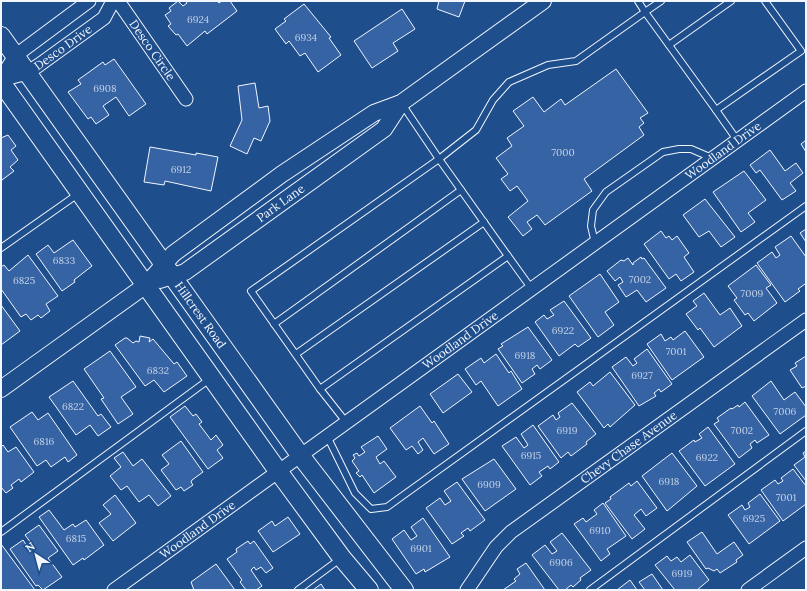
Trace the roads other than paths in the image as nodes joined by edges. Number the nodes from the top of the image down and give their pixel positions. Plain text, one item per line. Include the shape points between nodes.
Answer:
1 (89, 1) edge
2 (113, 1) edge
3 (118, 1) edge
4 (543, 1) edge
5 (638, 1) edge
6 (661, 1) edge
7 (731, 1) edge
8 (765, 1) edge
9 (645, 12) junction
10 (1, 36) edge
11 (669, 45) junction
12 (15, 56) junction
13 (27, 73) junction
14 (1, 80) edge
15 (806, 90) edge
16 (186, 99) dead end
17 (401, 103) junction
18 (716, 110) junction
19 (737, 140) junction
20 (712, 158) junction
21 (438, 159) junction
22 (461, 190) junction
23 (79, 193) junction
24 (806, 206) edge
25 (484, 222) junction
26 (595, 243) junction
27 (1, 248) edge
28 (508, 256) junction
29 (168, 270) junction
30 (146, 285) junction
31 (531, 288) junction
32 (806, 320) edge
33 (274, 324) junction
34 (296, 354) junction
35 (211, 378) junction
36 (320, 388) junction
37 (1, 389) edge
38 (346, 422) junction
39 (806, 431) edge
40 (327, 436) junction
41 (300, 455) junction
42 (278, 471) junction
43 (1, 532) edge
44 (806, 548) edge
45 (342, 558) junction
46 (114, 590) edge
47 (298, 590) edge
48 (369, 590) edge
49 (404, 590) edge
50 (467, 590) edge
51 (590, 590) edge
52 (748, 590) edge

1 - 12 street, Desco Drive
2 - 13 street, Desco Drive via 104,18
3 - 16 street, Desco Circle
4 - 17 street, Park Lane
5 - 9 lane
6 - 9 lane
7 - 11 lane
8 - 18 lane via 801,51
9 - 11 lane
9 - 21 lane via 576,62 548,65 509,82 493,100 476,130
10 - 12 main road, Hillcrest Road
11 - 18 lane
12 - 13 main road, Hillcrest Road
12 - 14 street, Desco Drive
13 - 14 street, Desco Drive
13 - 29 main road, Hillcrest Road
14 - 23 main road
15 - 19 street, Woodland Drive
17 - 21 lane
17 - 29 street, Park Lane via 374,113 282,174 179,250
17 - 29 street, Park Lane via 384,129 185,272
18 - 19 lane
19 - 20 street, Woodland Drive
20 - 26 street, Woodland Drive
20 - 26 lane via 692,149 663,152 606,192 593,210
21 - 22 lane
21 - 33 lane via 251,291
22 - 25 lane
22 - 33 lane
23 - 27 lane
23 - 30 main road
24 - 40 lane via 387,507 371,509 355,493
25 - 28 lane
25 - 34 lane
26 - 31 street, Woodland Drive
28 - 31 lane
28 - 36 lane
29 - 30 street, Park Lane
29 - 41 main road, Hillcrest Road
30 - 35 main road
30 - 37 street, Park Lane
31 - 38 street, Woodland Drive
32 - 50 street, Chevy Chase Avenue via 511,532 496,547
33 - 34 lane
34 - 36 lane
35 - 42 main road
35 - 43 lane
36 - 38 lane
38 - 40 street, Woodland Drive
39 - 51 lane
40 - 41 street, Woodland Drive
41 - 42 street, Woodland Drive
41 - 49 main road, Hillcrest Road
42 - 45 main road
42 - 46 street, Woodland Drive
44 - 52 street
45 - 47 lane
45 - 48 main road

